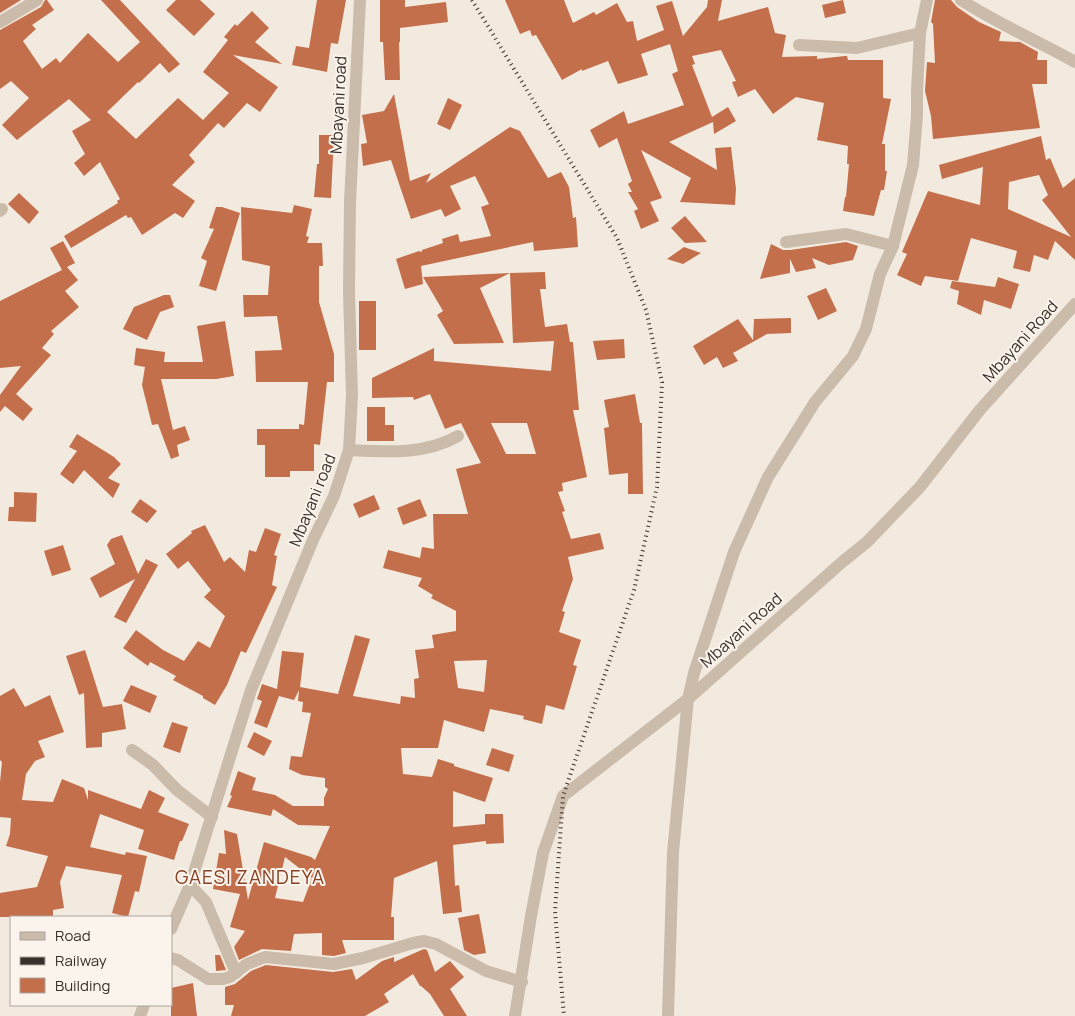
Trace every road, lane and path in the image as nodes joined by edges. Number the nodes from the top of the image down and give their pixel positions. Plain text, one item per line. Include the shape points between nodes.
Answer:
1 (37, 0) edge
2 (360, 0) edge
3 (927, 0) edge
4 (962, 0) edge
5 (0, 22) edge
6 (920, 33) junction
7 (799, 45) dead end
8 (1075, 62) edge
9 (786, 242) dead end
10 (893, 246) junction
11 (1075, 304) edge
12 (458, 436) dead end
13 (349, 450) junction
14 (688, 699) junction
15 (132, 750) dead end
16 (212, 817) junction
17 (190, 885) junction
18 (172, 927) edge
19 (172, 958) edge
20 (236, 973) junction
21 (522, 982) junction
22 (515, 1016) edge
23 (668, 1016) edge

1 - 5 street
2 - 13 street, Mbayani road via 350,202 352,394
3 - 6 street
4 - 8 street
6 - 7 street via 856,48
6 - 10 street via 913,165
9 - 10 street via 846,234
10 - 14 street via 880,274 866,329 852,356 789,441 748,520 699,654
11 - 14 street, Mbayani Road via 979,411 920,487 867,542
12 - 13 street via 446,443 423,448 382,452
13 - 16 street, Mbayani road via 334,496 251,690
14 - 21 street, Mbayani Road via 563,796 543,853
14 - 23 street via 673,852
15 - 16 street
16 - 17 street, Mbayani road
17 - 18 street, Mbayani road
17 - 20 street via 206,902
19 - 20 street via 208,978 223,978
20 - 21 street via 247,964 265,957 334,964 424,941 436,944 486,972
21 - 22 street, Mbayani Road

